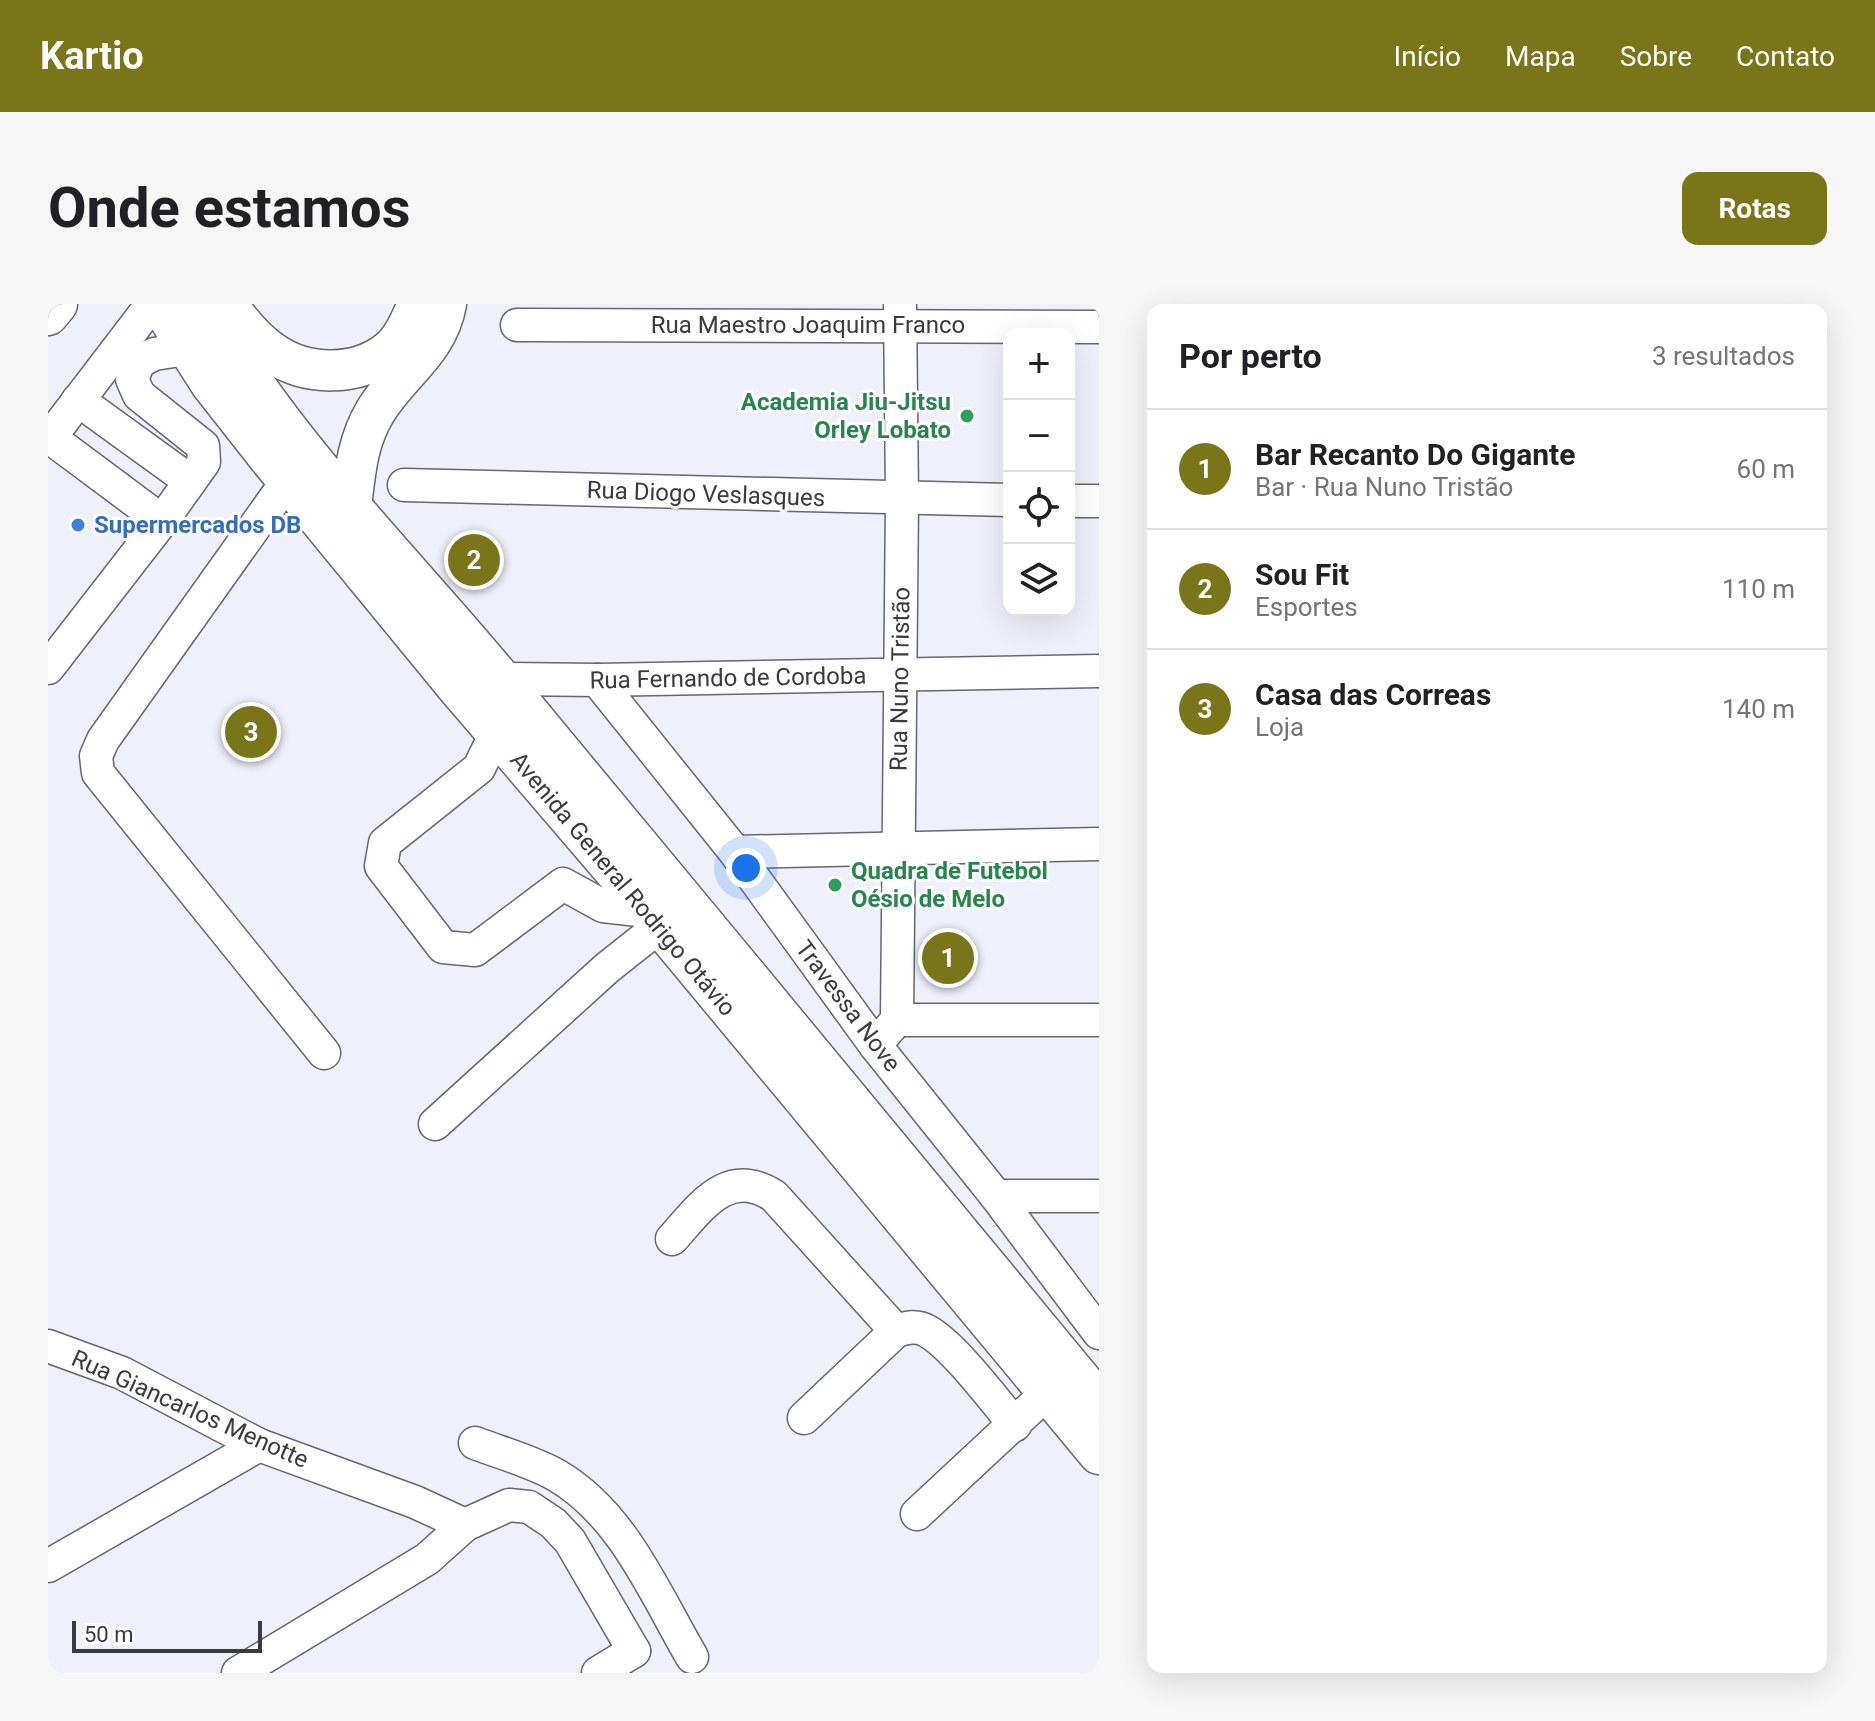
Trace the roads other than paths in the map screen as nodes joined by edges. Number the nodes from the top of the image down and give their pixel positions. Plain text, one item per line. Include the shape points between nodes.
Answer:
1 (57, 304) edge
2 (152, 304) edge
3 (160, 304) edge
4 (204, 304) edge
5 (226, 304) edge
6 (418, 304) edge
7 (446, 304) edge
8 (900, 314) edge
9 (48, 315) edge
10 (517, 325) dead end
11 (1099, 327) edge
12 (187, 349) junction
13 (78, 400) junction
14 (49, 438) edge
15 (288, 480) junction
16 (190, 481) junction
17 (404, 485) dead end
18 (902, 499) junction
19 (1003, 500) edge
20 (1075, 501) edge
21 (1099, 501) edge
22 (351, 507) junction
23 (162, 521) junction
24 (48, 668) edge
25 (1099, 671) edge
26 (899, 676) junction
27 (500, 679) junction
28 (597, 680) junction
29 (496, 733) junction
30 (1099, 844) edge
31 (898, 849) junction
32 (735, 852) junction
33 (653, 918) junction
34 (897, 1020) junction
35 (1099, 1020) edge
36 (875, 1045) junction
37 (324, 1053) dead end
38 (435, 1124) dead end
39 (996, 1196) junction
40 (1099, 1196) edge
41 (672, 1239) dead end
42 (896, 1331) junction
43 (1099, 1333) edge
44 (48, 1346) edge
45 (1081, 1386) edge
46 (804, 1418) dead end
47 (1015, 1425) junction
48 (475, 1443) dead end
49 (259, 1445) junction
50 (1099, 1454) edge
51 (917, 1514) dead end
52 (465, 1525) junction
53 (50, 1559) edge
54 (634, 1651) junction
55 (697, 1665) edge
56 (238, 1673) edge
57 (598, 1673) edge

1 - 9 main road
2 - 13 street
3 - 12 main road, Avenida General Rodrigo Otávio
4 - 22 main road, Avenida General Rodrigo Otávio via 250,380
5 - 6 main road via 265,346 296,365 328,371 362,367 390,351
7 - 22 main road via 428,349 377,409 363,436
8 - 10 street, Rua Maestro Joaquim Franco
8 - 11 street, Rua Maestro Joaquim Franco
8 - 18 street, Rua Nuno Tristão
12 - 15 main road, Avenida General Rodrigo Otávio
12 - 16 street via 139,362 132,379 139,395 203,446 204,462
13 - 14 street
13 - 16 street
14 - 23 street
15 - 29 main road, Avenida General Rodrigo Otávio
15 - 37 street via 96,756 98,773
16 - 23 street
17 - 18 street, Rua Diogo Veslasques
18 - 19 street, Rua Diogo Veslasques
18 - 26 street, Rua Nuno Tristão
20 - 21 street
22 - 27 main road, Avenida General Rodrigo Otávio
23 - 24 street
25 - 26 street, Rua Fernando de Cordoba
26 - 28 street, Rua Fernando de Cordoba
26 - 31 street, Rua Nuno Tristão
27 - 28 street, Rua Fernando de Cordoba
27 - 45 main road, Avenida General Rodrigo Otávio
28 - 32 street, Travessa Nove
29 - 33 main road, Avenida General Rodrigo Otávio
29 - 33 street via 479,768 385,843 381,866 443,947 475,950 563,884 603,906
30 - 31 street
31 - 32 street
31 - 34 street, Rua Nuno Tristão
32 - 36 street, Travessa Nove
33 - 38 street via 607,968
33 - 45 main road, Avenida General Rodrigo Otávio
34 - 35 street
34 - 36 street
36 - 39 street, Travessa Nove
39 - 40 street
39 - 43 street, Travessa Nove
41 - 42 street via 707,1201 733,1185 760,1187
42 - 46 street
42 - 47 street via 910,1326 927,1330
44 - 49 street, Rua Giancarlos Menotte via 122,1373
45 - 47 street
45 - 50 main road, Avenida General Rodrigo Otávio
47 - 51 street
48 - 55 street via 557,1476 601,1509
49 - 52 street, Rua Giancarlos Menotte
49 - 53 street
52 - 54 street via 509,1505 529,1507 553,1523 584,1561
52 - 56 street via 427,1559
54 - 55 street
54 - 57 street

